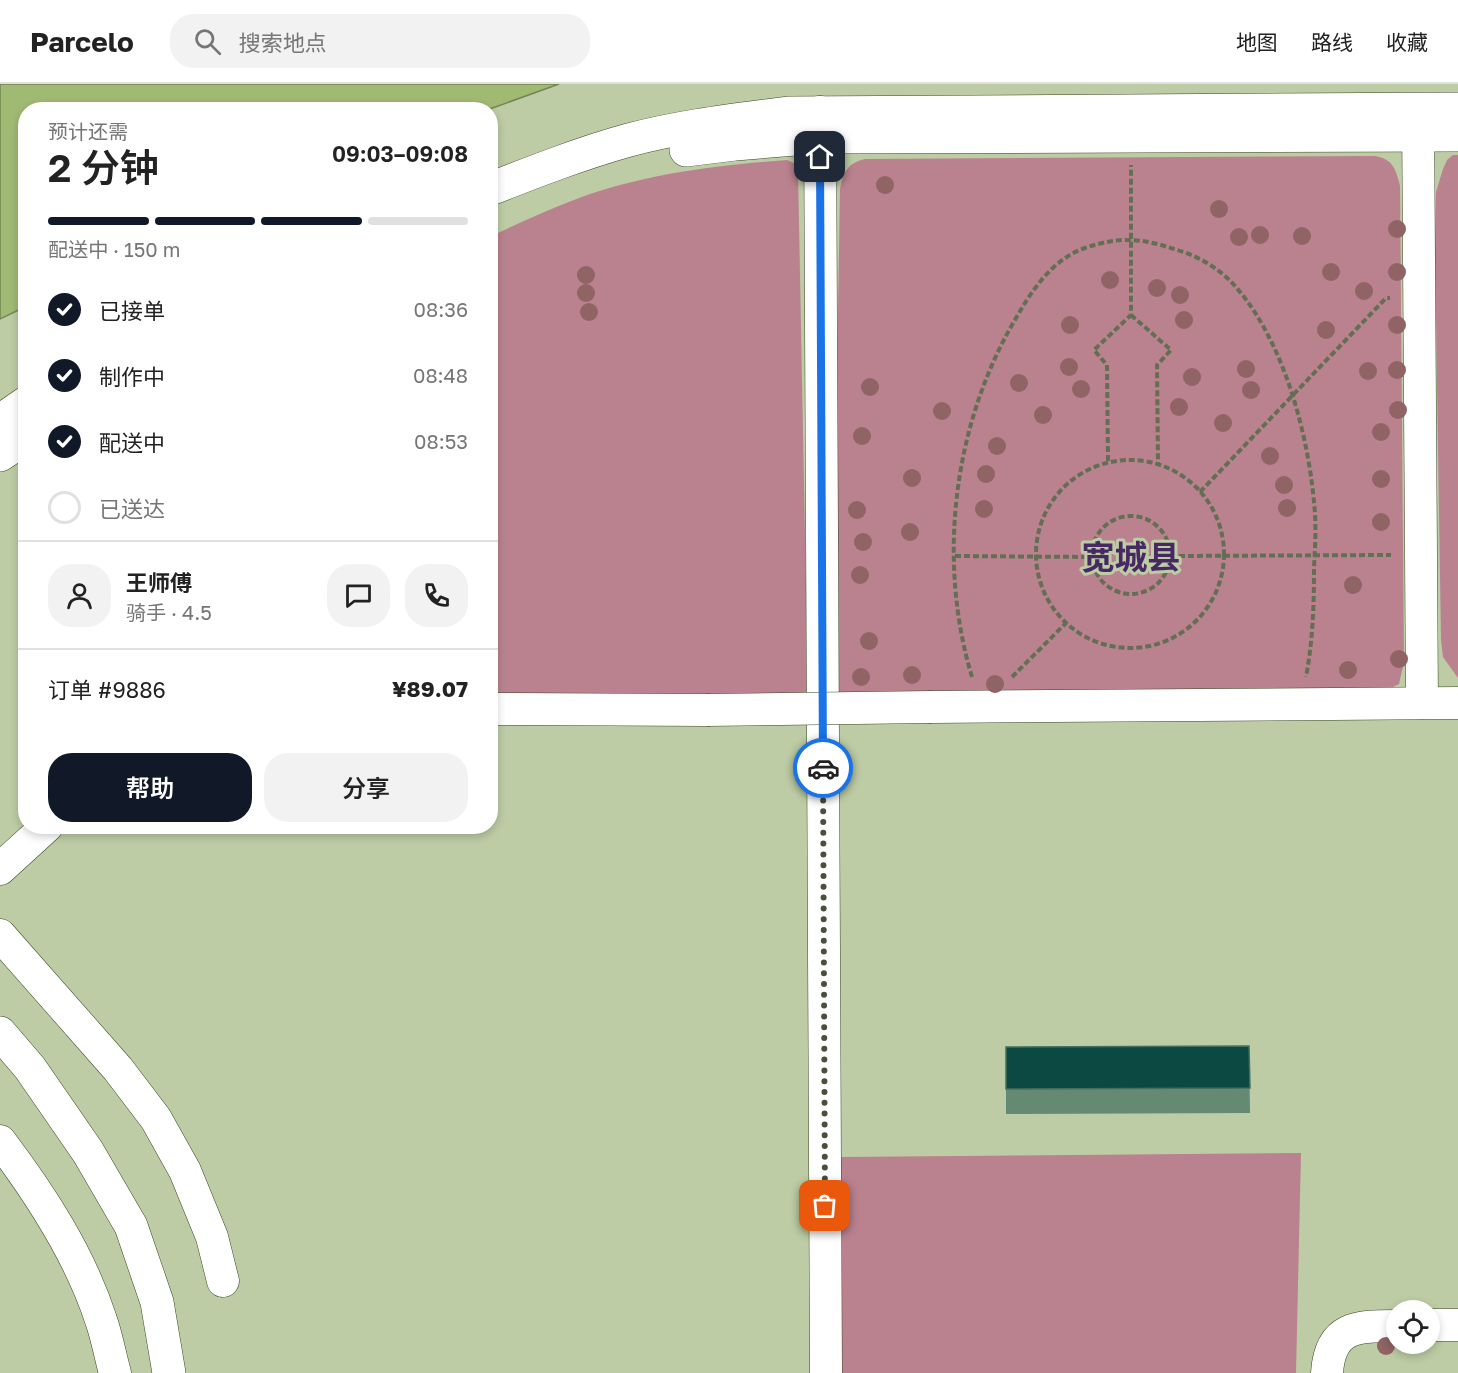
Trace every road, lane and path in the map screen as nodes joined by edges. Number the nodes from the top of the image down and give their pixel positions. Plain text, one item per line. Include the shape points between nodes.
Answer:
1 (1458, 109) edge
2 (1418, 122) junction
3 (820, 125) junction
4 (1458, 135) edge
5 (1131, 164) dead end
6 (498, 186) edge
7 (498, 209) edge
8 (1131, 239) junction
9 (1394, 297) dead end
10 (1131, 315) junction
11 (1293, 395) junction
12 (18, 409) edge
13 (0, 421) edge
14 (18, 443) edge
15 (0, 455) edge
16 (1108, 461) junction
17 (1158, 463) junction
18 (1200, 492) junction
19 (1395, 555) dead end
20 (955, 556) junction
21 (1035, 556) junction
22 (1170, 556) junction
23 (1225, 556) junction
24 (1315, 556) junction
25 (1091, 557) junction
26 (1066, 623) junction
27 (973, 681) dead end
28 (1009, 682) dead end
29 (1305, 684) dead end
30 (1422, 703) junction
31 (1458, 703) edge
32 (498, 709) edge
33 (38, 834) edge
34 (0, 869) edge
35 (0, 935) edge
36 (0, 1033) edge
37 (0, 1141) edge
38 (223, 1281) dead end
39 (1440, 1325) edge
40 (1458, 1325) edge
41 (1386, 1326) edge
42 (115, 1373) edge
43 (169, 1373) edge
44 (826, 1373) edge
45 (1327, 1373) edge

1 - 2 main road
2 - 3 main road
2 - 4 main road
2 - 30 street
3 - 6 main road via 788,113 684,128 573,157
3 - 7 main road via 636,160 578,177
3 - 44 street
5 - 8 path
8 - 10 path
8 - 11 path via 1194,255 1234,285 1271,342
8 - 20 path via 1082,249 1059,262 1034,288 1006,333 986,376 967,439 956,514
9 - 11 path via 1386,298
10 - 16 path via 1094,350 1107,364
10 - 17 path via 1171,350 1157,366
11 - 18 path
11 - 24 path via 1312,486
12 - 13 main road
14 - 15 main road
16 - 17 path via 1134,459
16 - 21 path via 1078,473 1054,496 1039,525
17 - 18 path via 1180,473
18 - 23 path via 1220,525
19 - 24 path
20 - 21 path
20 - 27 path via 959,627
21 - 25 path
21 - 26 path via 1044,594
22 - 23 path
22 - 25 path via 1167,572 1159,583 1144,592 1130,594 1104,584
22 - 25 path via 1161,530 1150,521 1133,516 1119,517 1102,527
23 - 24 path
23 - 26 path via 1220,583 1206,610 1190,628 1161,644 1128,649 1105,645 1083,637
24 - 29 path via 1312,637
26 - 28 path
30 - 31 street
30 - 32 street, bridge
33 - 34 street
35 - 38 street via 118,1069 156,1119 186,1171 212,1237
36 - 43 main road via 30,1068 88,1152 132,1226 157,1302
37 - 42 street via 60,1231 81,1272 101,1319
39 - 40 street
41 - 45 street via 1364,1327 1339,1336 1331,1350

